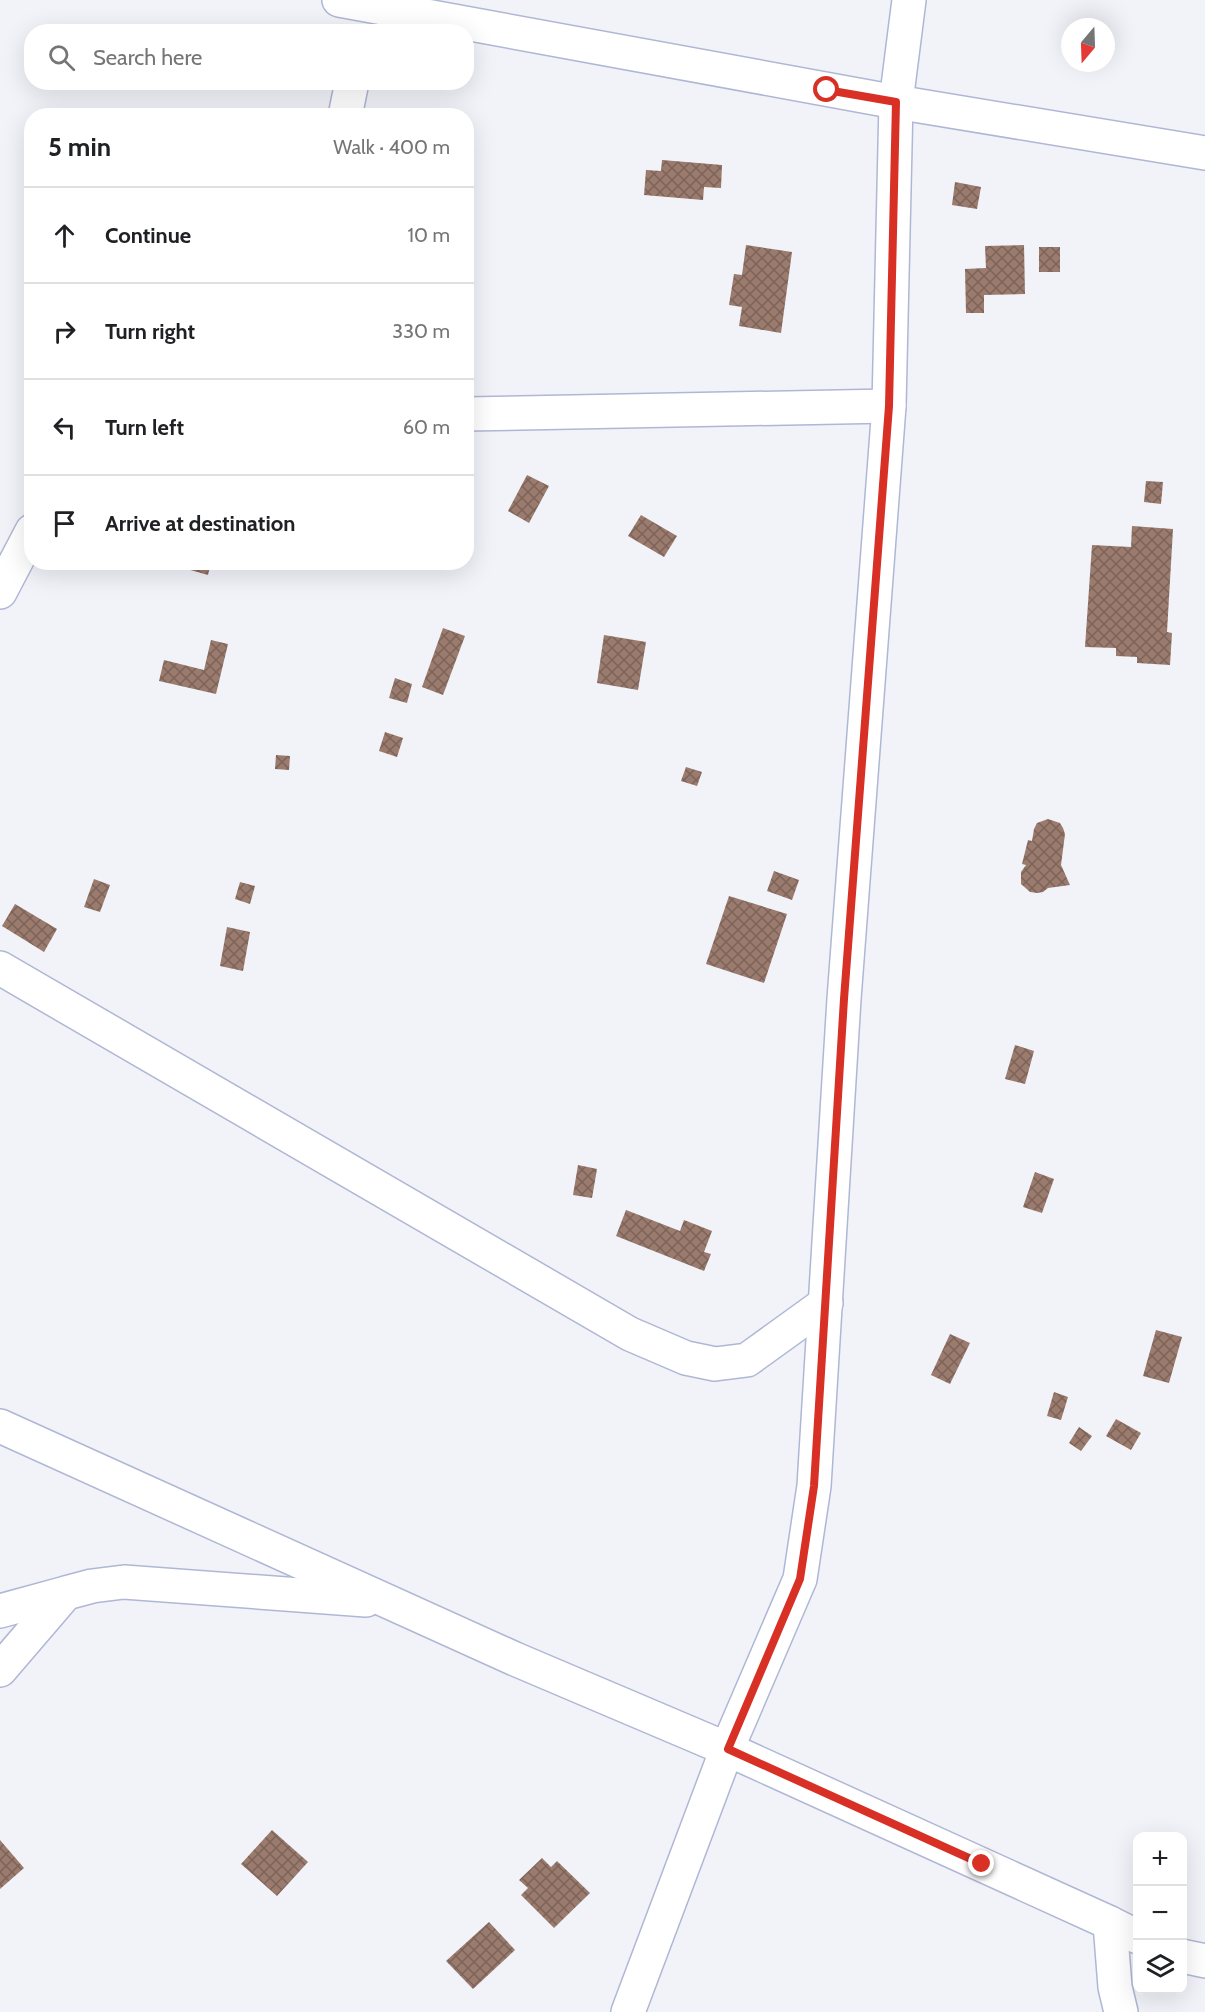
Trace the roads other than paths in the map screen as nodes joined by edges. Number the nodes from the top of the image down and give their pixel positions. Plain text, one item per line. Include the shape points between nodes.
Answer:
1 (909, 0) edge
2 (357, 12) edge
3 (429, 24) edge
4 (474, 32) edge
5 (350, 90) edge
6 (896, 102) junction
7 (347, 108) edge
8 (1205, 153) edge
9 (889, 406) junction
10 (474, 414) edge
11 (24, 546) edge
12 (0, 592) edge
13 (0, 968) edge
14 (826, 1303) junction
15 (0, 1426) edge
16 (66, 1593) junction
17 (387, 1602) junction
18 (0, 1611) edge
19 (0, 1670) edge
20 (728, 1749) junction
21 (1124, 1930) edge
22 (1187, 1957) edge
23 (1205, 1961) edge
24 (1112, 2004) edge
25 (628, 2012) edge

1 - 6 street
2 - 3 street
4 - 6 street
5 - 7 street
6 - 8 street
6 - 9 street
9 - 10 street
9 - 14 street via 844,999
11 - 12 street
13 - 14 street via 630,1334 686,1358 715,1364 747,1360
14 - 20 street via 814,1486 800,1579
15 - 17 street
16 - 17 street via 124,1582
16 - 18 street
16 - 19 street
17 - 20 street
20 - 21 street
20 - 25 street
21 - 24 street
22 - 23 street

